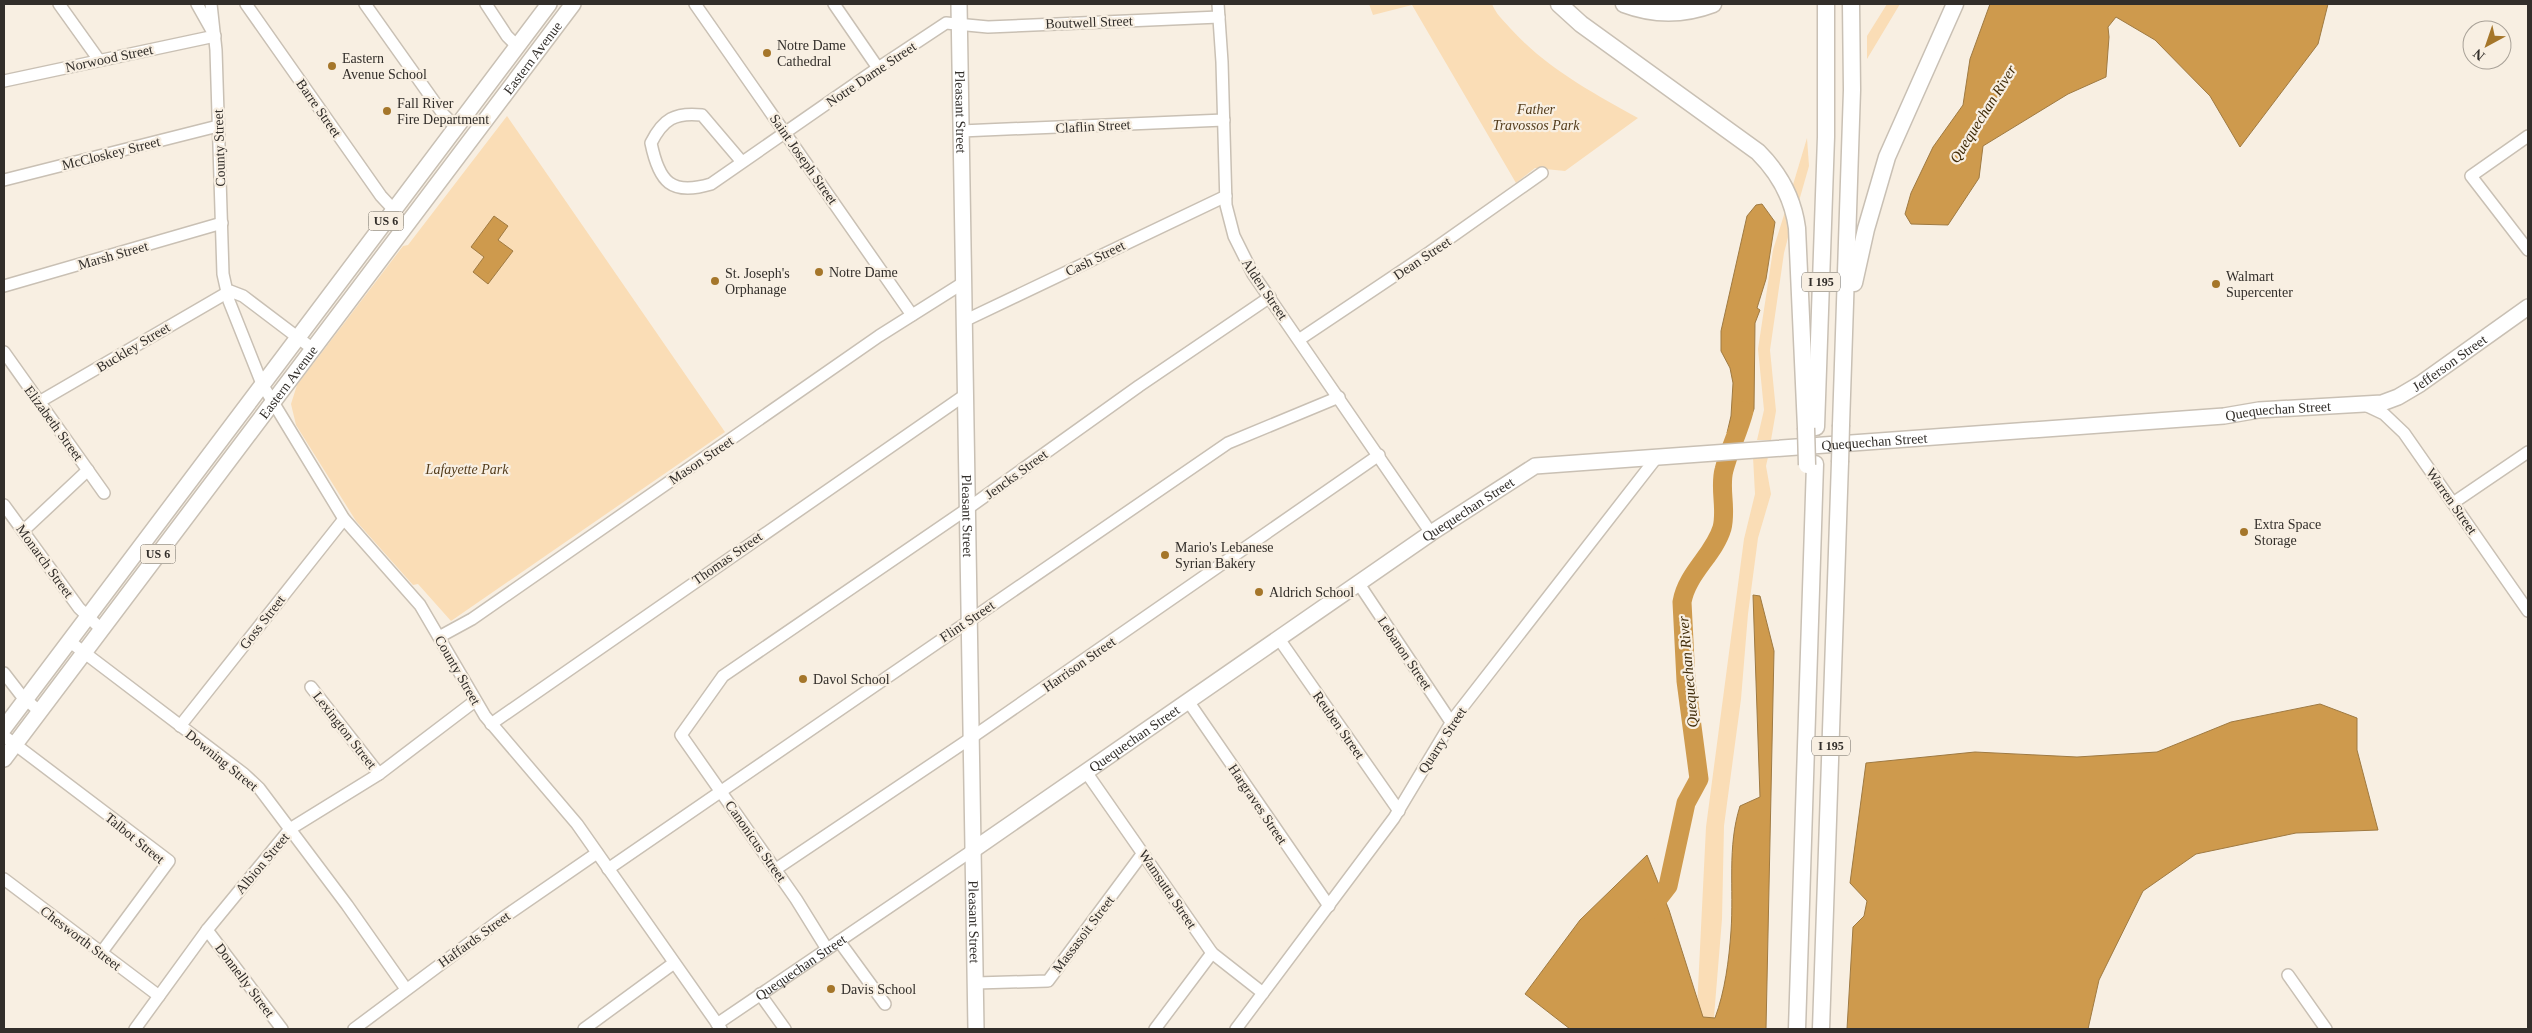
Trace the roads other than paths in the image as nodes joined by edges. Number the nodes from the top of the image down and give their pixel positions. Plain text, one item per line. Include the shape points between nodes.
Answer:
1 (59, 4) edge
2 (197, 4) edge
3 (212, 4) edge
4 (246, 4) edge
5 (365, 4) edge
6 (486, 4) edge
7 (549, 4) edge
8 (573, 4) edge
9 (695, 4) edge
10 (834, 4) edge
11 (959, 4) edge
12 (1218, 4) edge
13 (1559, 4) edge
14 (1624, 4) edge
15 (1712, 4) edge
16 (1826, 4) edge
17 (1851, 4) edge
18 (1955, 4) edge
19 (1219, 17) junction
20 (960, 24) junction
21 (214, 36) junction
22 (517, 46) junction
23 (99, 60) junction
24 (878, 68) junction
25 (4, 81) edge
26 (1224, 120) junction
27 (218, 126) junction
28 (456, 127) junction
29 (961, 131) junction
30 (784, 132) junction
31 (2528, 136) edge
32 (742, 162) junction
33 (1542, 173) dead end
34 (4, 180) edge
35 (1226, 196) junction
36 (394, 210) junction
37 (222, 223) junction
38 (2528, 250) edge
39 (963, 283) junction
40 (4, 286) edge
41 (226, 292) junction
42 (1270, 297) junction
43 (2528, 307) edge
44 (912, 315) junction
45 (964, 321) junction
46 (1845, 324) junction
47 (298, 337) junction
48 (1300, 339) junction
49 (313, 349) junction
50 (4, 352) edge
51 (262, 384) junction
52 (965, 395) junction
53 (1339, 397) junction
54 (40, 402) junction
55 (273, 404) junction
56 (2364, 405) junction
57 (1811, 428) junction
58 (2528, 452) edge
59 (1379, 455) junction
60 (1657, 457) junction
61 (88, 470) junction
62 (104, 493) dead end
63 (2453, 503) junction
64 (4, 505) edge
65 (967, 509) junction
66 (344, 519) junction
67 (23, 531) junction
68 (1431, 533) junction
69 (1359, 584) junction
70 (2528, 589) edge
71 (2518, 596) junction
72 (2528, 611) edge
73 (87, 617) junction
74 (969, 620) junction
75 (101, 629) junction
76 (438, 637) junction
77 (1279, 639) junction
78 (69, 641) junction
79 (84, 653) junction
80 (4, 673) edge
81 (311, 686) dead end
82 (25, 699) junction
83 (475, 701) junction
84 (1188, 701) junction
85 (40, 712) junction
86 (1451, 722) junction
87 (490, 724) junction
88 (180, 726) junction
89 (4, 728) edge
90 (680, 735) joint
91 (971, 738) junction
92 (9, 740) edge
93 (4, 759) edge
94 (1086, 772) junction
95 (379, 774) junction
96 (722, 792) junction
97 (1399, 811) junction
98 (290, 830) junction
99 (974, 850) junction
100 (597, 853) junction
101 (1143, 853) junction
102 (608, 869) junction
103 (776, 869) junction
104 (4, 879) edge
105 (1329, 906) junction
106 (207, 930) junction
107 (839, 941) junction
108 (827, 949) junction
109 (101, 953) junction
110 (1212, 953) junction
111 (674, 963) junction
112 (2288, 975) dead end
113 (976, 983) junction
114 (406, 989) junction
115 (1263, 993) junction
116 (760, 994) junction
117 (159, 996) junction
118 (885, 1004) dead end
119 (719, 1027) edge
120 (135, 1029) edge
121 (282, 1029) edge
122 (354, 1029) edge
123 (584, 1029) edge
124 (785, 1029) edge
125 (976, 1029) edge
126 (1155, 1029) edge
127 (1236, 1029) edge
128 (1796, 1029) edge
129 (1822, 1029) edge
130 (2326, 1029) edge

1 - 23 street
2 - 21 street
3 - 21 street, County Street
4 - 36 street, Barre Street
5 - 28 street via 443,114
6 - 22 street
7 - 22 main road, Eastern Avenue / US 6
8 - 49 main road, Eastern Avenue / US 6
9 - 30 street, Saint Joseph Street
10 - 24 street
11 - 20 main road, Pleasant Street
12 - 19 street, Alden Street
13 - 57 highway via 1593,34 1758,152 1786,189 1795,215
14 - 15 highway via 1667,13
16 - 57 highway, I 195 via 1826,137
17 - 46 highway, I 195 via 1853,57
18 - 46 highway via 1893,142 1879,181
19 - 20 street, Boutwell Street via 988,27
19 - 26 street, Alden Street
20 - 24 street, Notre Dame Street via 946,23
20 - 29 main road, Pleasant Street
21 - 23 street, Norwood Street
21 - 27 street, County Street
22 - 28 main road, Eastern Avenue / US 6
23 - 25 street, Norwood Street
24 - 30 street, Notre Dame Street
26 - 29 street, Claflin Street
26 - 35 street, Alden Street
27 - 34 street, McCloskey Street
27 - 37 street, County Street
28 - 36 main road, Eastern Avenue / US 6
29 - 39 main road, Pleasant Street
30 - 32 street, Notre Dame Street
30 - 44 street, Saint Joseph Street
31 - 38 street via 2471,176
32 - 32 street via 702,115 688,113 671,118 659,128 651,143 655,166 679,189 692,190 711,184
33 - 48 street, Dean Street
35 - 42 street, Alden Street via 1229,221 1237,243
35 - 45 street, Cash Street
36 - 47 main road, Eastern Avenue / US 6
37 - 40 street, Marsh Street
37 - 41 street, County Street
39 - 44 street, Mason Street
39 - 45 main road, Pleasant Street
41 - 47 street via 239,293
41 - 51 street, County Street
41 - 54 street, Buckley Street
42 - 48 street, Alden Street
42 - 65 street, Jencks Street
43 - 56 main road, Jefferson Street via 2406,393 2391,400
44 - 76 street, Mason Street via 472,619
45 - 52 main road, Pleasant Street
46 - 129 highway, I 195, bridge
47 - 49 street
47 - 51 main road, Eastern Avenue / US 6
48 - 53 street, Alden Street
49 - 55 main road, Eastern Avenue / US 6
50 - 54 street, Elizabeth Street
51 - 55 street, County Street
51 - 73 main road, Eastern Avenue / US 6
52 - 65 main road, Pleasant Street
52 - 87 street, Thomas Street
53 - 59 street, Alden Street
53 - 74 street, Flint Street via 1228,444
54 - 61 street, Elizabeth Street
55 - 66 street, County Street
55 - 75 main road, Eastern Avenue / US 6
56 - 60 main road, Quequechan Street via 2258,410 2224,416
56 - 63 street, Warren Street via 2378,410 2400,428
57 - 128 highway, I 195 via 1811,566
58 - 63 street
59 - 68 street, Alden Street
59 - 91 street, Harrison Street
60 - 68 main road, Quequechan Street via 1535,466
60 - 86 street, Quarry Street
61 - 62 street, Elizabeth Street
61 - 67 street
63 - 71 street, Warren Street
64 - 67 street, Monarch Street
65 - 74 main road, Pleasant Street
65 - 90 street, Jencks Street via 723,676
66 - 76 street, County Street via 417,601
66 - 88 street, Goss Street
67 - 73 street, Monarch Street
68 - 69 main road, Quequechan Street
69 - 77 main road, Quequechan Street
69 - 86 street, Lebanon Street
70 - 71 street
71 - 72 street, Warren Street
73 - 75 street, Monarch Street
73 - 78 main road, Eastern Avenue / US 6
74 - 91 main road, Pleasant Street
74 - 96 street, Flint Street
75 - 79 main road, Eastern Avenue / US 6
76 - 83 street, County Street
77 - 84 main road, Quequechan Street
77 - 97 street, Reuben Street
78 - 79 street, Downing Street
78 - 82 main road, Eastern Avenue / US 6
79 - 85 main road, Eastern Avenue / US 6
79 - 88 street, Downing Street
80 - 82 street
81 - 95 street, Lexington Street
82 - 85 street
82 - 89 main road, Eastern Avenue / US 6
83 - 87 street, County Street
83 - 95 street, Albion Street
84 - 94 main road, Quequechan Street
84 - 105 street, Hargraves Street
85 - 92 main road, Eastern Avenue / US 6
86 - 97 street, Quarry Street
87 - 100 street, County Street via 560,803
88 - 98 street, Downing Street via 244,774
90 - 96 street, Canonicus Street
91 - 99 main road, Pleasant Street
91 - 103 street, Harrison Street
92 - 93 main road, Eastern Avenue / US 6
92 - 109 street, Talbot Street via 169,861
94 - 99 main road, Quequechan Street
94 - 101 street, Wamsutta Street
95 - 98 street, Albion Street
96 - 102 street, Flint Street
96 - 103 street, Canonicus Street
97 - 105 street, Quarry Street
98 - 106 street, Albion Street
98 - 114 street, Downing Street
99 - 107 street, Quequechan Street
99 - 113 main road, Pleasant Street
100 - 102 street, County Street
100 - 114 street, Haffards Street
101 - 110 street, Wamsutta Street
101 - 113 street, Massasoit Street via 1048,981
102 - 111 street, County Street
103 - 108 street, Canonicus Street
104 - 109 street, Chesworth Street
105 - 115 street, Quarry Street
106 - 117 street, Albion Street
106 - 121 street, Donnelly Street
107 - 108 street, Quequechan Street
107 - 118 street
108 - 116 street, Quequechan Street
109 - 117 street, Chesworth Street
110 - 115 street, Wamsutta Street
110 - 126 street
111 - 119 street, County Street
111 - 123 street
112 - 130 street
113 - 125 main road, Pleasant Street
114 - 122 street, Haffards Street
115 - 127 street, Quarry Street
116 - 119 street, Quequechan Street
116 - 124 street
117 - 120 street, Albion Street

